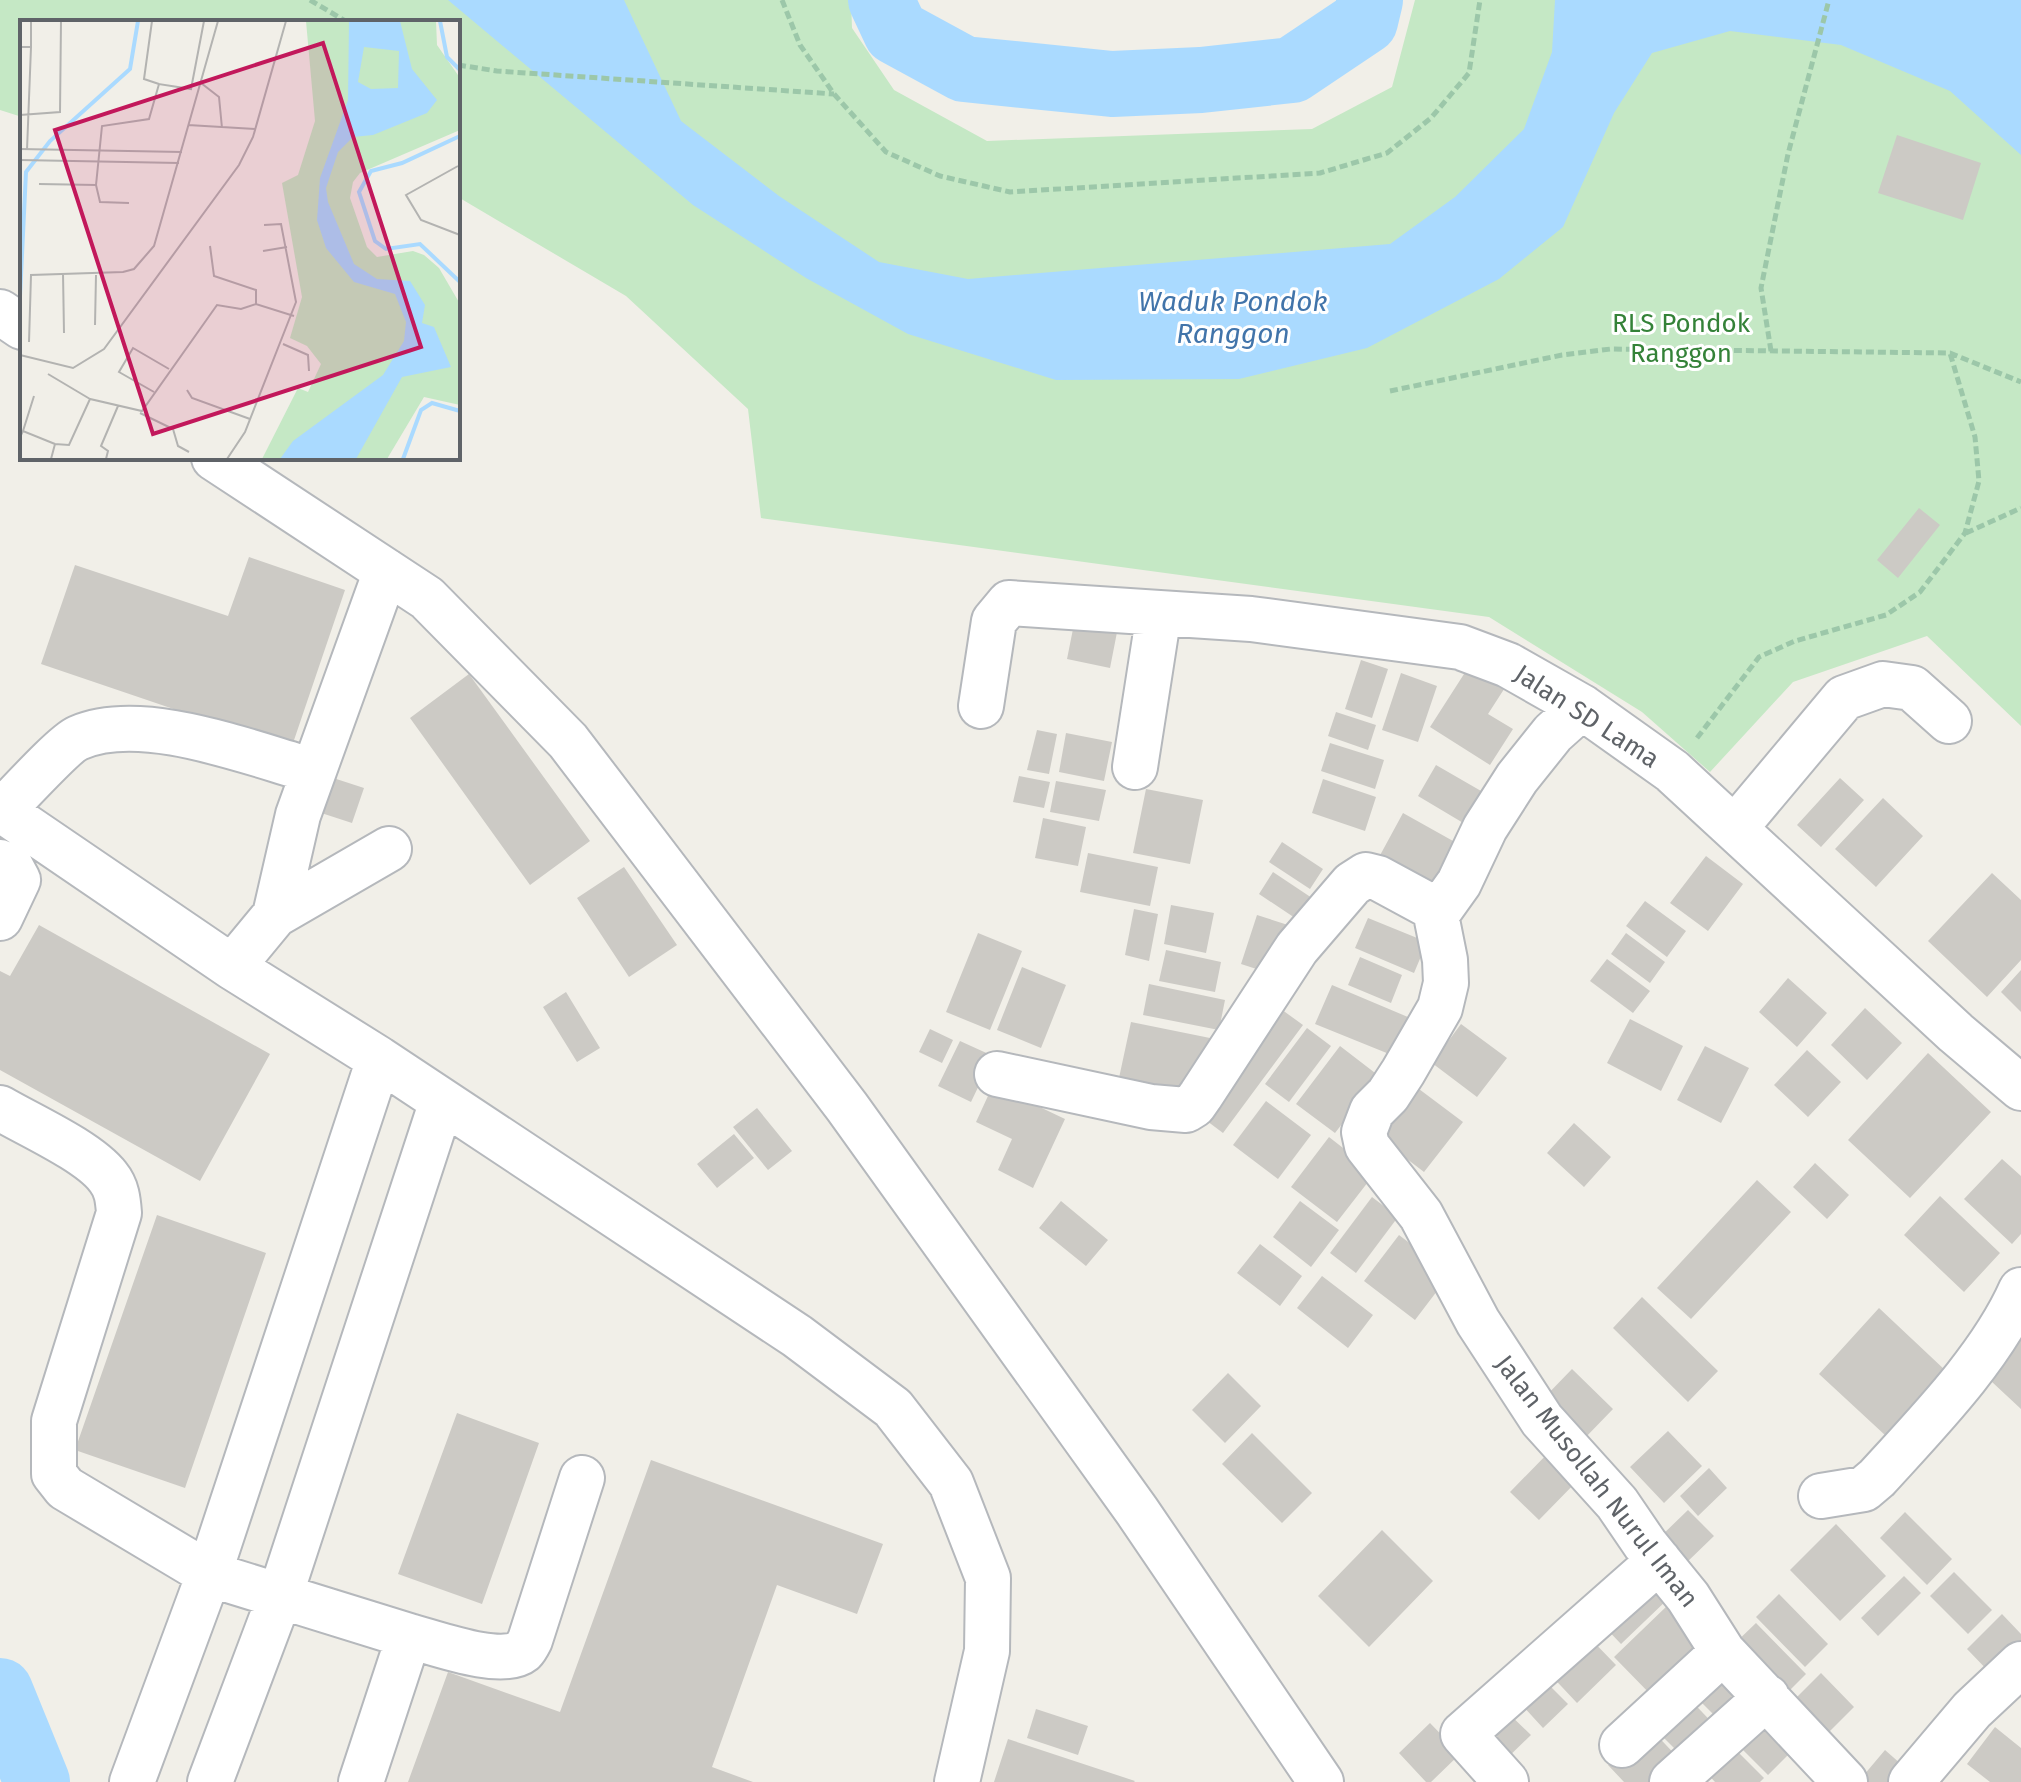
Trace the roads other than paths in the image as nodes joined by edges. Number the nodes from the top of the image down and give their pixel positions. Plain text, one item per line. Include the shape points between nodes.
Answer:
1 (0, 312) edge
2 (20, 326) edge
3 (217, 460) edge
4 (386, 571) junction
5 (1159, 613) junction
6 (981, 706) dead end
7 (1582, 707) junction
8 (1949, 721) dead end
9 (1135, 767) dead end
10 (314, 771) junction
11 (1, 810) edge
12 (1735, 828) junction
13 (389, 849) dead end
14 (0, 862) edge
15 (1439, 911) junction
16 (275, 915) junction
17 (0, 918) edge
18 (232, 967) junction
19 (379, 1059) junction
20 (997, 1074) dead end
21 (2021, 1088) edge
22 (442, 1101) junction
23 (0, 1108) edge
24 (2021, 1290) edge
25 (582, 1478) dead end
26 (1821, 1496) dead end
27 (1659, 1561) junction
28 (209, 1574) junction
29 (280, 1596) junction
30 (409, 1636) junction
31 (1723, 1652) junction
32 (2021, 1664) edge
33 (1767, 1697) junction
34 (1622, 1745) dead end
35 (132, 1782) edge
36 (210, 1782) edge
37 (361, 1782) edge
38 (957, 1782) edge
39 (1321, 1782) edge
40 (1506, 1782) edge
41 (1672, 1782) edge
42 (1845, 1782) edge
43 (1911, 1782) edge

1 - 2 street
3 - 4 street
4 - 10 street
4 - 39 street via 427,598 568,741 857,1119 1137,1511
5 - 6 street, Jalan SD Lama via 1009,603 994,621
5 - 7 street, Jalan SD Lama via 1251,619 1460,647 1508,665
5 - 9 street
7 - 12 street, Jalan SD Lama via 1672,771
7 - 15 street via 1517,778
8 - 12 street via 1912,688 1883,684 1844,698
10 - 11 street via 178,733 124,727 76,738
10 - 16 street
11 - 18 street
12 - 21 street, Jalan SD Lama
13 - 16 street
14 - 17 street via 11,867 18,880
15 - 20 street via 1378,878 1366,875 1352,884 1297,948 1186,1110
15 - 27 street, Jalan Musollah Nurul Iman via 1446,983 1440,1008 1388,1095 1372,1111 1364,1132 1367,1146 1421,1215 1520,1389
16 - 18 street
18 - 19 street
19 - 22 street
19 - 28 street
22 - 29 street
22 - 38 street via 797,1336 893,1408 951,1483 988,1578 987,1651
23 - 28 street via 90,1160 117,1193 119,1213 54,1421 54,1474 65,1488
24 - 26 street via 2000,1330 1960,1384 1877,1478 1864,1489
25 - 30 street via 522,1651 509,1657 487,1656
27 - 31 street, Jalan Musollah Nurul Iman
27 - 40 street via 1463,1734
28 - 29 street
28 - 35 street
29 - 30 street
29 - 36 street
30 - 37 street
31 - 33 street, Jalan Musollah Nurul Iman
31 - 34 street
32 - 43 street via 1972,1710
33 - 41 street
33 - 42 street, Jalan Musollah Nurul Iman

